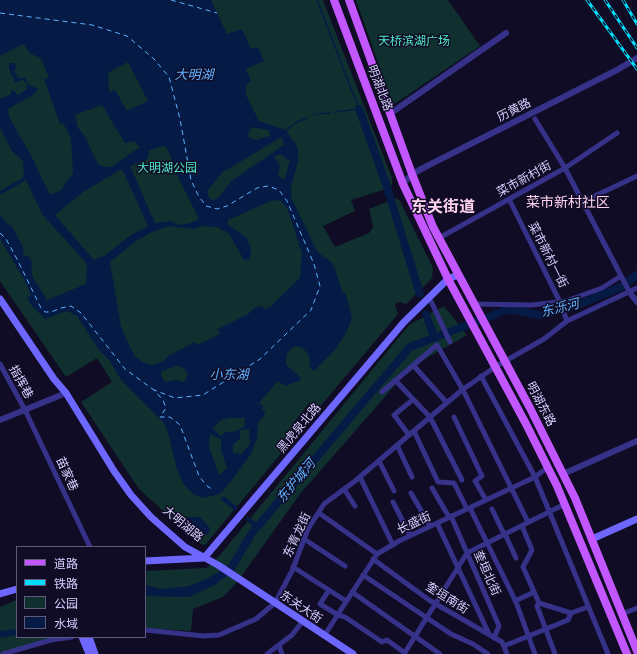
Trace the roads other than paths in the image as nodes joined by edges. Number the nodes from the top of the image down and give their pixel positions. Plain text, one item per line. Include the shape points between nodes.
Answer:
1 (334, 0) edge
2 (349, 0) edge
3 (506, 34) dead end
4 (637, 58) edge
5 (391, 113) junction
6 (534, 119) dead end
7 (617, 133) dead end
8 (565, 168) junction
9 (412, 174) junction
10 (637, 176) edge
11 (403, 184) junction
12 (509, 199) junction
13 (582, 202) junction
14 (439, 238) junction
15 (458, 275) junction
16 (622, 278) junction
17 (448, 280) junction
18 (637, 288) edge
19 (0, 292) edge
20 (630, 293) junction
21 (429, 297) junction
22 (0, 299) edge
23 (637, 302) edge
24 (561, 303) junction
25 (473, 304) junction
26 (566, 319) junction
27 (450, 342) dead end
28 (504, 361) junction
29 (0, 364) edge
30 (413, 365) junction
31 (495, 367) junction
32 (481, 376) junction
33 (395, 380) junction
34 (462, 390) junction
35 (67, 392) junction
36 (382, 392) dead end
37 (410, 402) dead end
38 (447, 403) junction
39 (25, 410) junction
40 (430, 417) junction
41 (454, 417) dead end
42 (0, 420) edge
43 (414, 431) junction
44 (409, 435) junction
45 (637, 441) edge
46 (397, 445) junction
47 (379, 461) junction
48 (548, 467) junction
49 (563, 474) junction
50 (360, 477) junction
51 (412, 477) dead end
52 (535, 477) junction
53 (462, 480) dead end
54 (432, 488) dead end
55 (512, 488) junction
56 (344, 489) junction
57 (394, 491) dead end
58 (412, 493) dead end
59 (486, 500) junction
60 (392, 502) dead end
61 (564, 504) junction
62 (355, 506) dead end
63 (468, 508) junction
64 (492, 509) dead end
65 (549, 512) junction
66 (318, 513) junction
67 (450, 517) junction
68 (637, 519) edge
69 (528, 522) junction
70 (437, 523) junction
71 (430, 526) junction
72 (522, 526) junction
73 (504, 534) junction
74 (410, 536) junction
75 (304, 539) junction
76 (592, 539) junction
77 (487, 543) junction
78 (393, 544) junction
79 (90, 546) edge
80 (467, 553) junction
81 (375, 556) junction
82 (204, 558) junction
83 (516, 558) dead end
84 (146, 561) edge
85 (345, 566) dead end
86 (293, 567) junction
87 (458, 568) junction
88 (363, 575) junction
89 (16, 589) edge
90 (329, 590) junction
91 (352, 592) junction
92 (534, 592) junction
93 (0, 594) edge
94 (346, 601) junction
95 (515, 601) junction
96 (276, 603) junction
97 (539, 603) junction
98 (435, 604) junction
99 (588, 607) junction
100 (637, 608) edge
101 (571, 613) junction
102 (622, 614) junction
103 (338, 615) junction
104 (427, 618) junction
105 (303, 621) junction
106 (546, 629) junction
107 (146, 630) edge
108 (324, 636) junction
109 (492, 636) junction
110 (529, 636) junction
111 (414, 637) junction
112 (65, 638) edge
113 (82, 638) edge
114 (88, 638) edge
115 (279, 646) junction
116 (504, 646) junction
117 (637, 651) edge
118 (3, 654) edge
119 (89, 654) edge
120 (95, 654) edge
121 (267, 654) edge
122 (282, 654) edge
123 (353, 654) edge
124 (404, 654) edge
125 (440, 654) edge
126 (488, 654) edge
127 (506, 654) edge
128 (535, 654) edge
129 (555, 654) edge
130 (608, 654) edge
131 (627, 654) edge

1 - 11 main road, 明湖北路
2 - 5 main road, 明湖北路
3 - 5 street
4 - 9 street, 历黄路
5 - 9 main road, 明湖北路
6 - 8 street
7 - 8 street, 菜市新村街
8 - 12 street, 菜市新村街
8 - 13 street
9 - 11 street, 历黄路
9 - 14 main road, 明湖东路
10 - 13 street
11 - 17 main road, 明湖东路
12 - 14 street, 菜市新村街
12 - 24 street, 菜市新村一街
13 - 16 street
14 - 15 main road, 明湖东路
15 - 17 main road, 黑虎泉北路
15 - 25 main road, 明湖东路
16 - 20 street
16 - 24 street
17 - 21 main road, 黑虎泉北路
17 - 31 main road, 明湖东路
18 - 20 street, 东青龙街
19 - 35 main road, 大明湖路
20 - 23 street
20 - 26 street, 东青龙街
21 - 27 street
21 - 82 main road, 黑虎泉北路 via 404,322
22 - 35 main road, 大明湖路 via 54,379
24 - 25 street
24 - 26 street, 菜市新村一街
25 - 28 main road, 明湖东路
26 - 28 street, 东青龙街 via 544,339
28 - 31 street, 东青龙街
28 - 49 main road, 明湖东路
29 - 39 street, 指挥巷
30 - 33 street
30 - 34 street via 437,345
30 - 38 street
31 - 32 street, 东青龙街
31 - 48 main road, 明湖东路
32 - 34 street, 东青龙街
32 - 52 street
33 - 36 street
33 - 40 street
34 - 38 street, 东青龙街
34 - 55 street
35 - 39 street
35 - 82 main road, 大明湖路 via 136,494 153,514
37 - 44 street via 394,415
38 - 40 street, 东青龙街
39 - 42 street
39 - 79 street, 苗家巷
40 - 43 street, 东青龙街
40 - 53 street
41 - 59 street via 482,476 475,481
43 - 44 street, 东青龙街
43 - 63 street via 438,482 454,482
44 - 46 street, 东青龙街
45 - 49 street
46 - 47 street, 东青龙街
46 - 51 street
47 - 50 street, 东青龙街
47 - 57 street
48 - 52 street, 长盛街
48 - 61 main road, 明湖东路
49 - 76 main road, 明湖东路
50 - 56 street, 东青龙街
50 - 78 street
52 - 55 street, 长盛街
52 - 65 street
54 - 67 street, 奎垣北街
55 - 59 street, 长盛街
55 - 69 street
56 - 62 street
56 - 66 street, 东青龙街 via 324,504
58 - 71 street
59 - 63 street, 长盛街
60 - 74 street
61 - 65 street
61 - 131 main road, 明湖东路
63 - 67 street, 长盛街
63 - 77 street
64 - 73 street
65 - 69 street
65 - 99 street
66 - 75 street, 东青龙街
66 - 81 street, 奎垣南街
67 - 70 street, 长盛街
67 - 80 street, 奎垣北街
68 - 76 main road
69 - 72 street
70 - 71 street, 长盛街
70 - 87 street
71 - 74 street, 长盛街
72 - 73 street
72 - 92 street via 532,550 524,567
73 - 77 street
73 - 83 street
74 - 78 street, 长盛街
75 - 85 street
75 - 86 street, 东青龙街
76 - 102 main road, 明湖东路
77 - 80 street
77 - 95 street
78 - 81 street, 长盛街
80 - 87 street
80 - 109 street, 奎垣北街 via 499,626
81 - 88 street, 长盛街
81 - 98 street, 奎垣南街
82 - 84 main road
82 - 96 main road, 东关大街
86 - 90 street
86 - 96 street, 东青龙街
87 - 98 street
87 - 109 street
88 - 91 street, 长盛街
88 - 104 street
89 - 93 main road
90 - 94 street
90 - 103 street via 320,604
91 - 94 street, 长盛街
91 - 111 street
92 - 95 street
92 - 97 street
94 - 103 street, 长盛街
95 - 110 street
96 - 105 main road, 东关大街
96 - 107 street, 东青龙街 via 256,619 219,635 204,636
97 - 101 street
97 - 106 street via 537,606
98 - 104 street
98 - 109 street, 奎垣南街
99 - 101 street
99 - 130 street
100 - 102 street
101 - 106 street via 568,620
102 - 117 main road, 明湖东路
103 - 108 street, 长盛街
103 - 124 street via 382,642 387,640
104 - 111 street
104 - 126 street
105 - 108 main road, 东关大街
105 - 115 street via 292,636
106 - 110 street
106 - 129 street
108 - 123 main road, 东关大街
109 - 116 street, 奎垣南街
110 - 116 street
110 - 128 street
111 - 124 street
111 - 125 street
112 - 118 street
113 - 119 main road
114 - 120 main road
115 - 121 street
115 - 122 street
116 - 127 street, 奎垣南街

